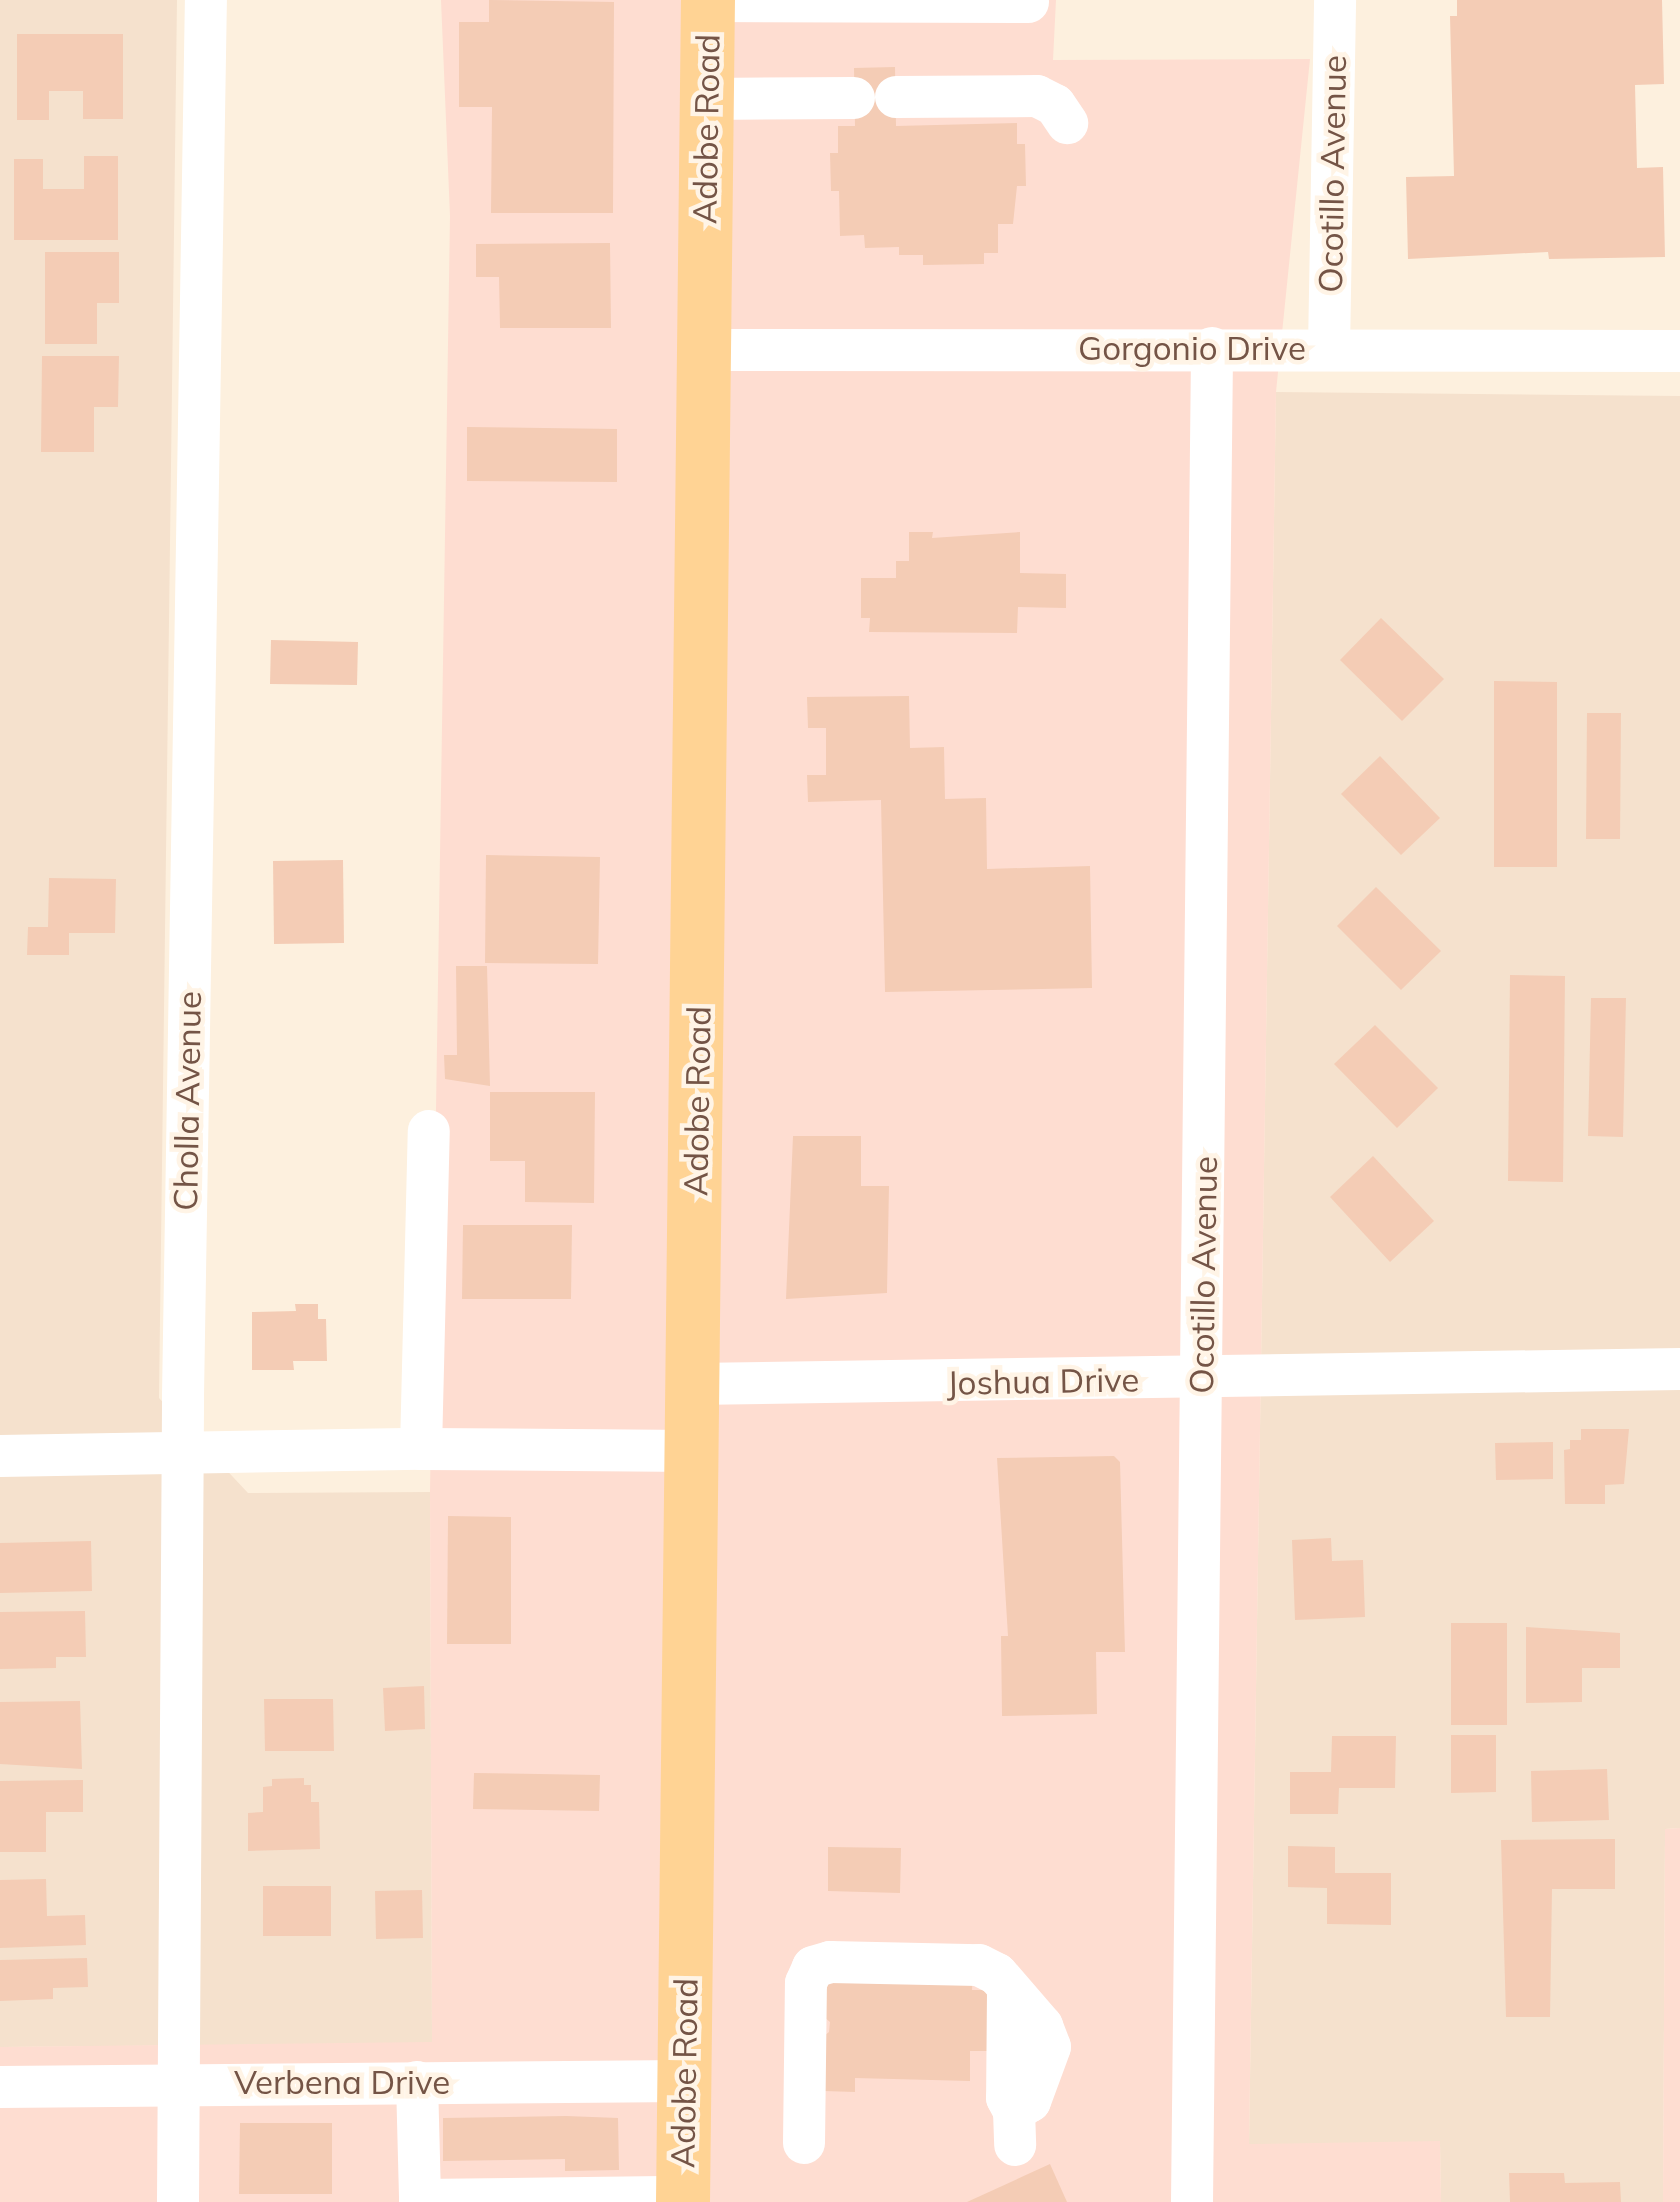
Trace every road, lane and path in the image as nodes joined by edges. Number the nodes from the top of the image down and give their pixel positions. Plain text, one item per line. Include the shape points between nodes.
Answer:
1 (206, 0) edge
2 (708, 0) edge
3 (1335, 0) edge
4 (1028, 2) edge
5 (706, 99) junction
6 (1067, 123) dead end
7 (1212, 348) junction
8 (1330, 349) junction
9 (704, 350) junction
10 (1680, 350) edge
11 (429, 1131) dead end
12 (1680, 1369) edge
13 (1202, 1379) junction
14 (693, 1384) junction
15 (421, 1449) junction
16 (693, 1451) junction
17 (182, 1452) junction
18 (0, 1456) edge
19 (683, 2080) junction
20 (417, 2082) junction
21 (181, 2083) junction
22 (0, 2087) edge
23 (1014, 2128) dead end
24 (804, 2143) dead end
25 (683, 2199) edge
26 (178, 2202) edge
27 (1192, 2202) edge

1 - 17 street, Cholla Avenue
2 - 4 street
2 - 5 main road, Adobe Road
3 - 8 street, Ocotillo Avenue
5 - 6 street via 1037,96
5 - 9 main road, Adobe Road
7 - 8 street, Gorgonio Drive
7 - 9 street, Gorgonio Drive
7 - 13 street, Ocotillo Avenue
8 - 10 street, Gorgonio Drive
9 - 14 main road, Adobe Road
11 - 15 street
12 - 13 street, Joshua Drive
13 - 14 street, Joshua Drive
13 - 27 street, Ocotillo Avenue
14 - 16 main road, Adobe Road
15 - 16 street
15 - 17 street
16 - 19 main road, Adobe Road
17 - 18 street
17 - 21 street, Cholla Avenue
19 - 20 street, Verbena Drive
19 - 25 main road, Adobe Road
20 - 21 street, Verbena Drive
20 - 25 street via 420,2200
21 - 22 street, Verbena Drive
21 - 26 street, Cholla Avenue
23 - 24 street via 1050,2047 997,1974 979,1965 830,1961 813,1967 806,1983

